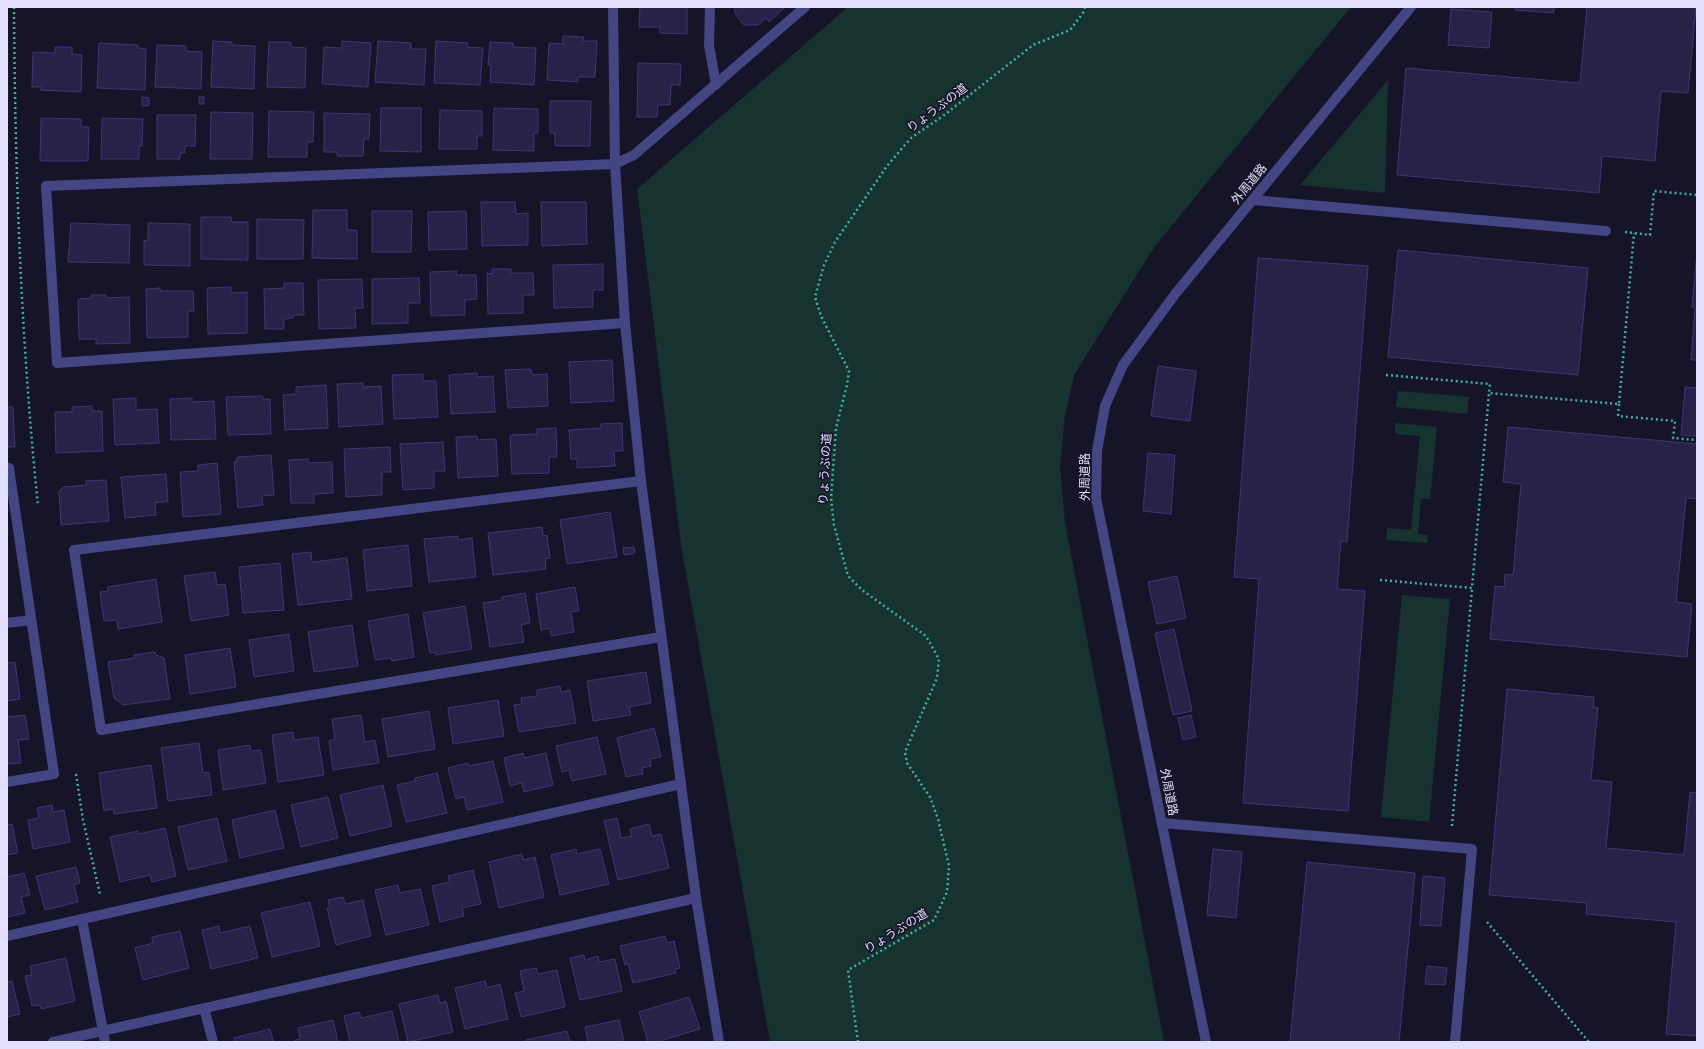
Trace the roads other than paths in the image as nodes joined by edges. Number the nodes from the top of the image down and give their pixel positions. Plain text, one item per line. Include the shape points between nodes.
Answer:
1 (613, 7) edge
2 (710, 7) edge
3 (805, 7) edge
4 (1411, 7) edge
5 (716, 85) junction
6 (615, 164) junction
7 (1253, 200) junction
8 (1606, 231) road end
9 (625, 323) junction
10 (7, 469) edge
11 (641, 480) junction
12 (31, 620) junction
13 (7, 623) edge
14 (662, 637) junction
15 (7, 782) edge
16 (681, 784) junction
17 (1162, 823) junction
18 (696, 898) junction
19 (82, 919) junction
20 (7, 936) edge
21 (204, 1008) junction
22 (102, 1031) junction
23 (53, 1042) edge
24 (105, 1042) edge
25 (213, 1042) edge
26 (719, 1042) edge
27 (1206, 1042) edge
28 (1455, 1042) edge

1 - 6 street
2 - 5 street via 709,45
3 - 5 street
4 - 7 street, 外周道路
5 - 6 street via 634,155
6 - 9 street
6 - 9 street via 46,186 58,363
7 - 8 street
7 - 17 street, 外周道路 via 1176,293 1123,365 1104,406 1097,451 1096,498
9 - 11 street
10 - 12 street via 9,468
11 - 14 street
11 - 14 street via 74,550 101,730
12 - 13 street
12 - 15 street via 54,774
14 - 16 street
16 - 18 street
16 - 19 street
17 - 27 street, 外周道路
17 - 28 street via 1472,849
18 - 21 street
18 - 26 street
19 - 20 street
19 - 22 street
21 - 22 street
21 - 25 street
22 - 23 street
22 - 24 street

